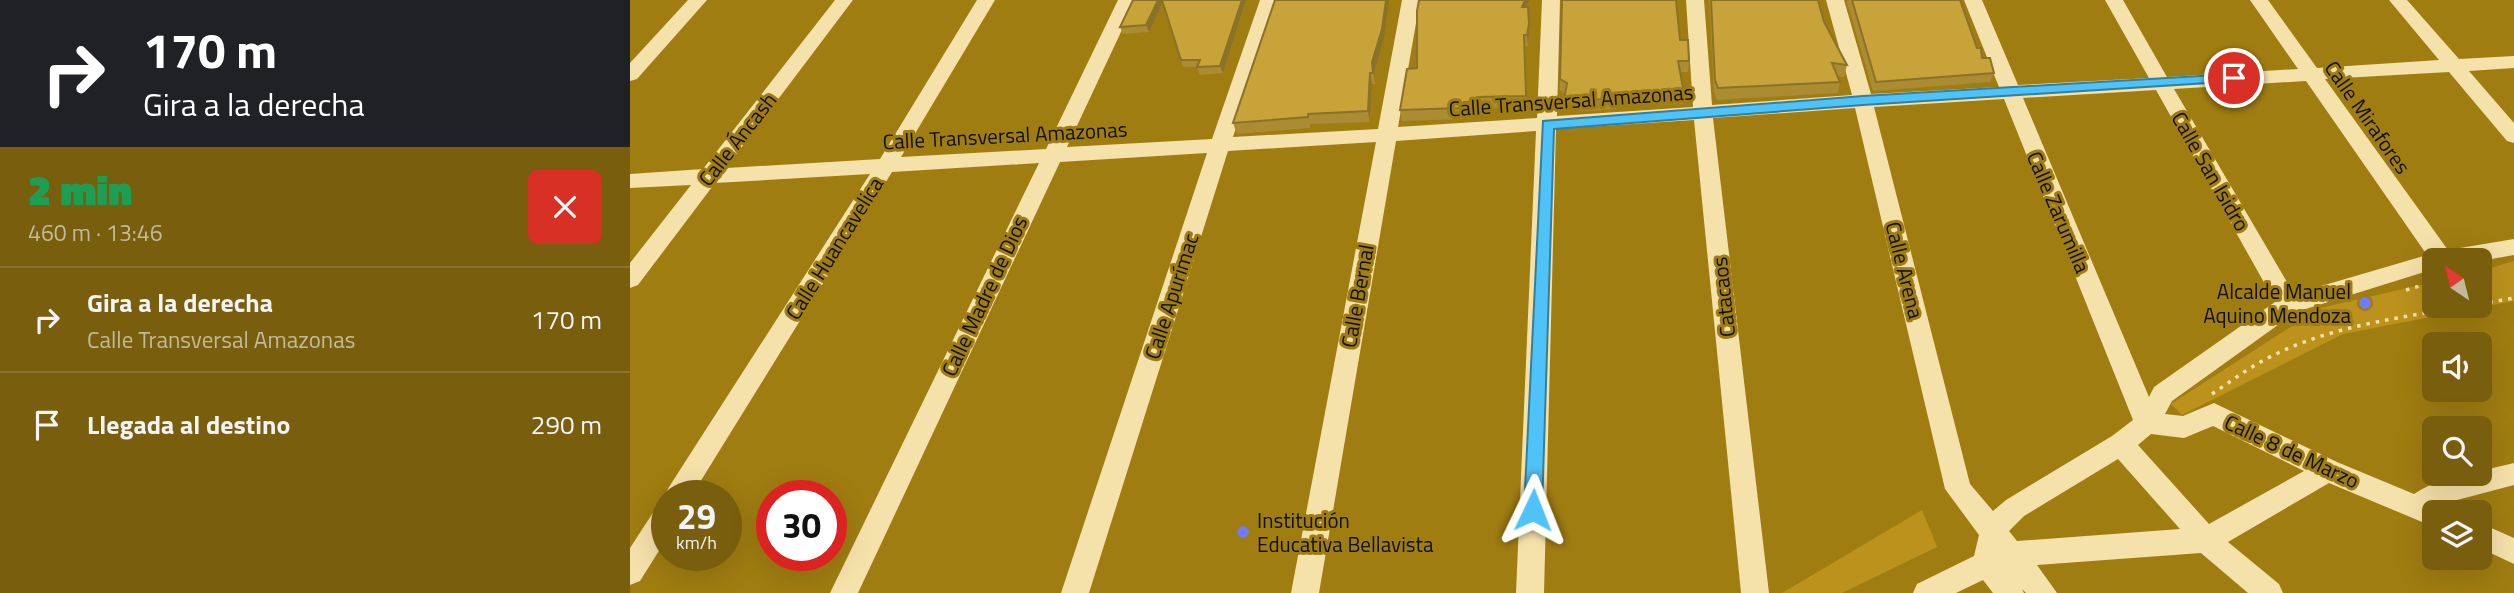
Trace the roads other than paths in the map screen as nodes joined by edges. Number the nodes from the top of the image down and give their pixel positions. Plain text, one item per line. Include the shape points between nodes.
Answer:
1 (698, 0) edge
2 (844, 0) edge
3 (986, 0) edge
4 (1127, 0) edge
5 (1269, 0) edge
6 (1410, 0) edge
7 (1551, 0) edge
8 (1695, 0) edge
9 (1835, 0) edge
10 (1973, 0) edge
11 (2114, 0) edge
12 (2259, 0) edge
13 (2398, 0) edge
14 (2514, 62) edge
15 (2452, 66) junction
16 (2309, 73) junction
17 (630, 75) edge
18 (2160, 83) junction
19 (2010, 94) junction
20 (1863, 101) junction
21 (1703, 114) junction
22 (1548, 125) junction
23 (1385, 135) junction
24 (2514, 136) edge
25 (1220, 145) junction
26 (1051, 156) junction
27 (887, 164) junction
28 (709, 176) junction
29 (630, 181) edge
30 (2514, 247) edge
31 (2429, 248) edge
32 (2492, 251) edge
33 (2422, 265) edge
34 (630, 279) edge
35 (2288, 305) junction
36 (2147, 423) junction
37 (2121, 444) junction
38 (2328, 470) junction
39 (2514, 474) edge
40 (687, 480) edge
41 (2432, 500) edge
42 (2422, 509) edge
43 (1992, 531) junction
44 (651, 539) edge
45 (2206, 540) junction
46 (2492, 541) edge
47 (2514, 551) edge
48 (1999, 559) junction
49 (630, 572) edge
50 (844, 593) edge
51 (1075, 593) edge
52 (1305, 593) edge
53 (1530, 593) edge
54 (1755, 593) edge
55 (1927, 593) edge
56 (2010, 593) edge
57 (2043, 593) edge
58 (2269, 593) edge

1 - 17 street
2 - 28 street, Calle Áncash
3 - 27 street, Calle Huancavelica
4 - 26 street, Calle Madre de Dios
5 - 25 street, Calle Apurímac
6 - 23 street, Calle Bernal
7 - 22 street
8 - 21 street, Catacaos
9 - 20 street, Calle Arena
10 - 19 street, Calle Zarumilla
11 - 18 street, Calle San Isidro
12 - 16 street, Calle Mirafores
13 - 15 street
14 - 15 street, Calle Transversal Amazonas
15 - 16 street, Calle Transversal Amazonas
15 - 24 street
16 - 18 street, Calle Transversal Amazonas
16 - 31 street, Calle Mirafores
18 - 19 street, Calle Transversal Amazonas
18 - 35 street, Calle San Isidro
19 - 20 street, Calle Transversal Amazonas
19 - 36 street, Calle Zarumilla
20 - 21 street, Calle Transversal Amazonas
20 - 43 street, Calle Arena via 1958,489
21 - 22 street, Calle Transversal Amazonas
21 - 54 street, Catacaos
22 - 23 street, Calle Transversal Amazonas
22 - 53 street
23 - 25 street, Calle Transversal Amazonas
23 - 52 street, Calle Bernal
25 - 26 street, Calle Transversal Amazonas
25 - 51 street, Calle Apurímac
26 - 27 street, Calle Transversal Amazonas
26 - 50 street, Calle Madre de Dios
27 - 28 street, Calle Transversal Amazonas
27 - 40 street, Calle Huancavelica
28 - 29 street, Calle Transversal Amazonas
28 - 34 street, Calle Áncash
30 - 32 street
33 - 35 street
35 - 36 street via 2163,394
36 - 37 street
36 - 38 street, Calle 8 de Marzo via 2184,427 2214,414
37 - 43 street via 2015,508
37 - 45 street
38 - 42 street, Calle 8 de Marzo
38 - 45 street
39 - 41 street via 2435,494
43 - 48 street, Calle Arena
44 - 49 street
45 - 48 street
45 - 58 street
46 - 47 street
48 - 55 street
48 - 56 street
48 - 57 street

